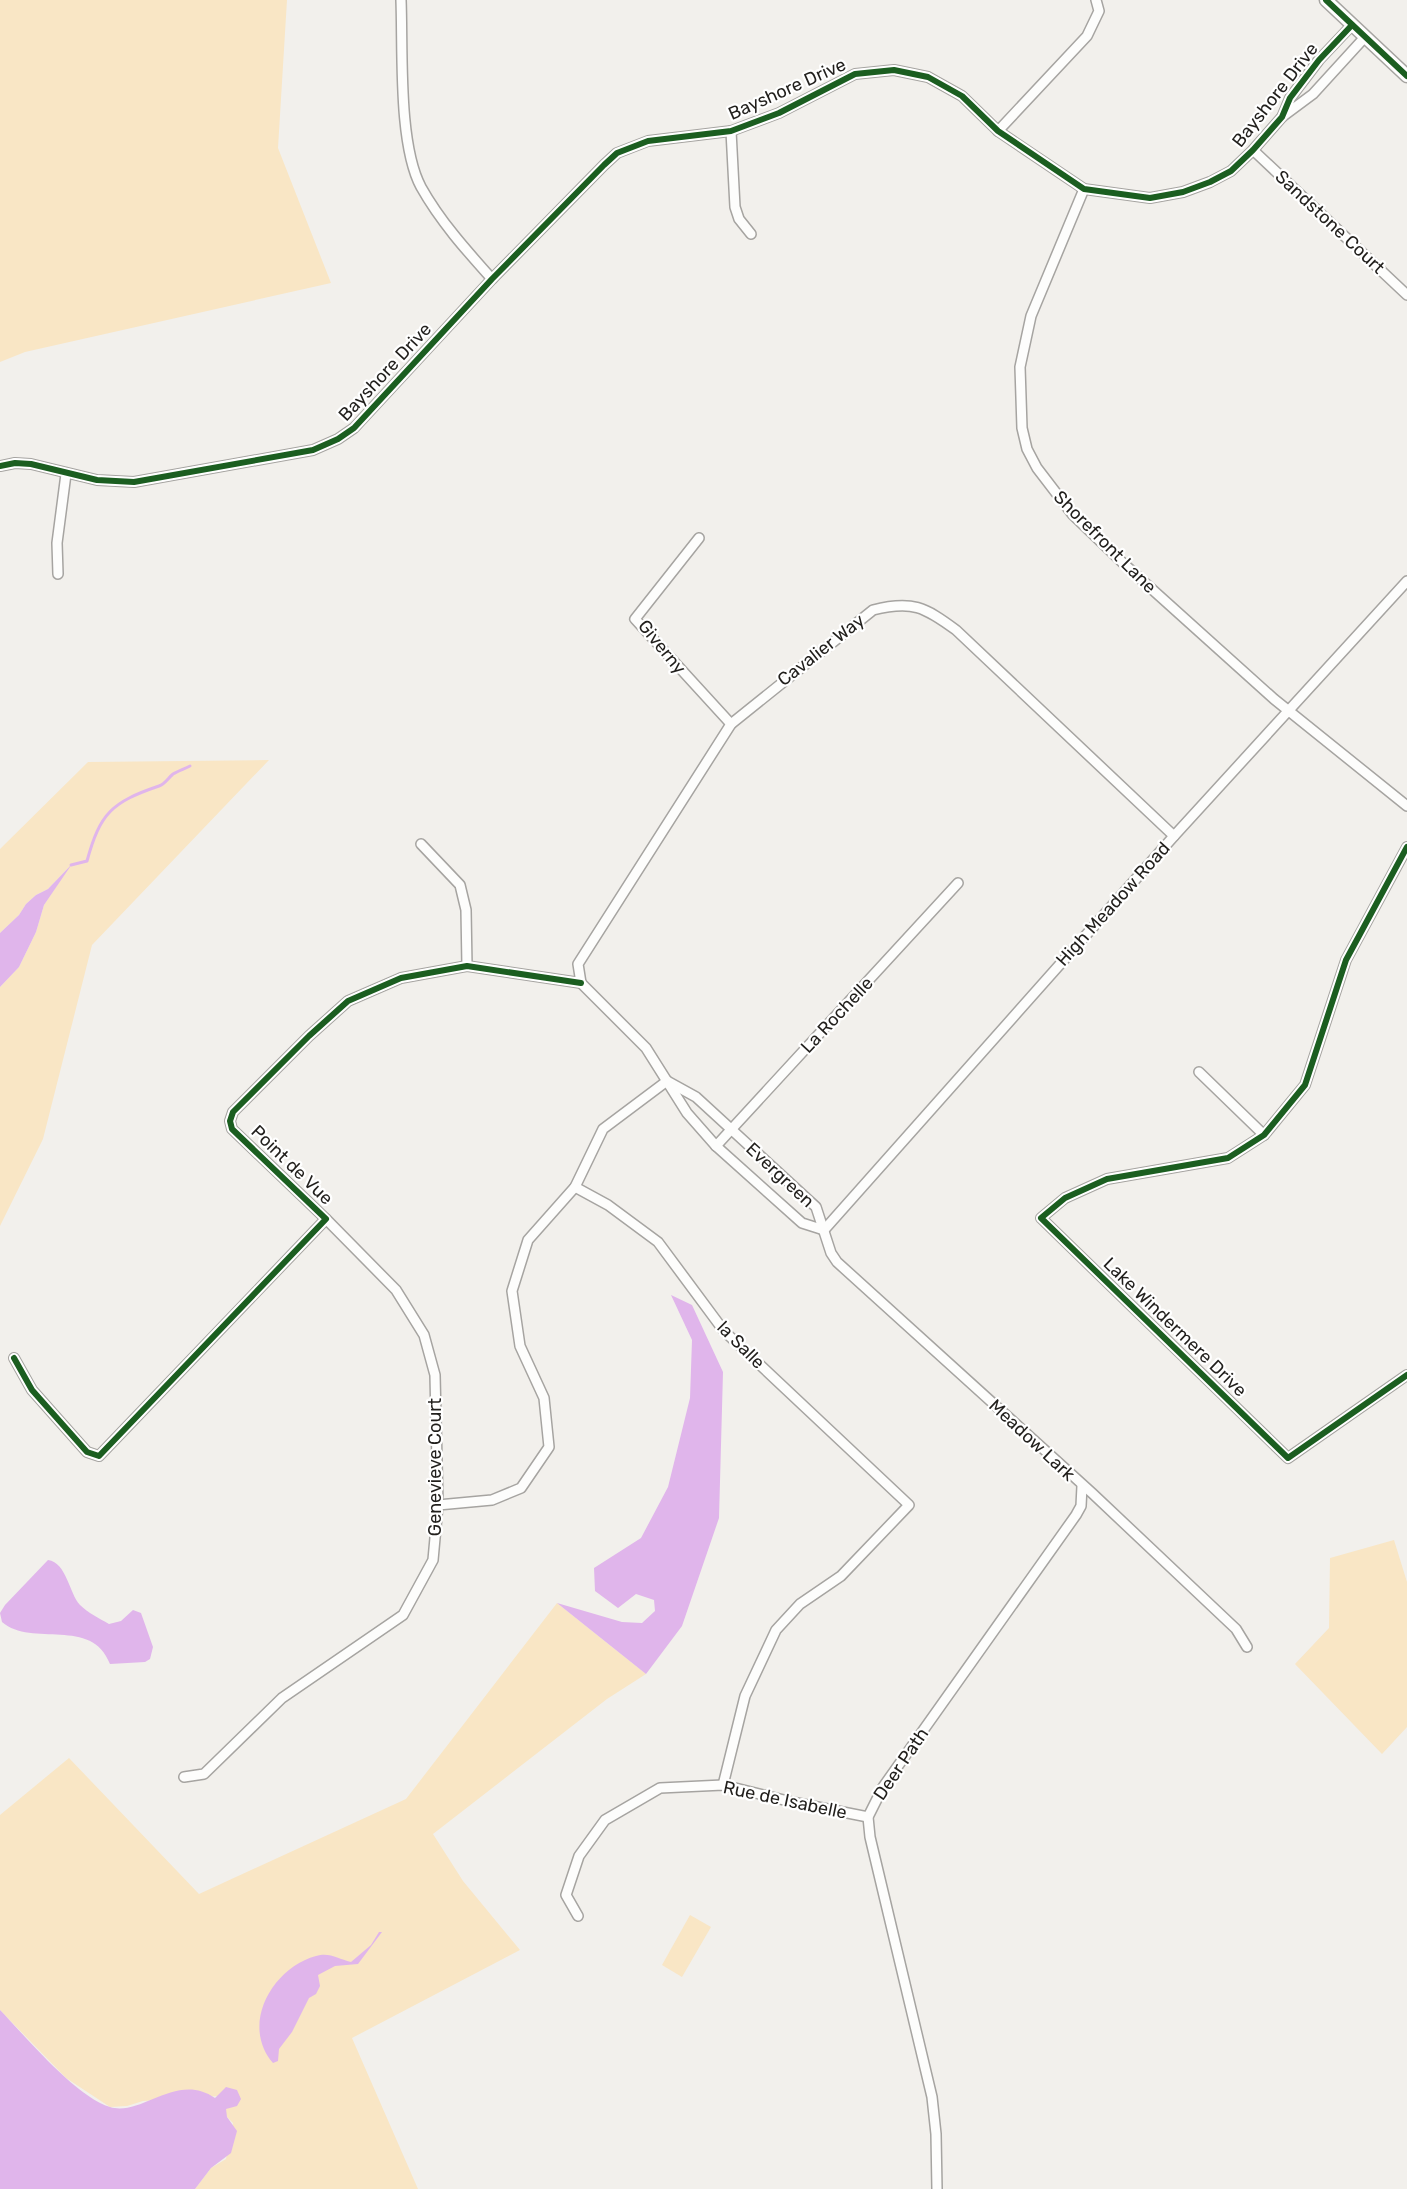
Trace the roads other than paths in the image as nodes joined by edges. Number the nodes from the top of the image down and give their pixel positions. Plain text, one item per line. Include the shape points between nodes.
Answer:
1 (401, 0) edge
2 (1096, 0) edge
3 (1326, 0) edge
4 (1352, 25) junction
5 (1365, 37) junction
6 (1407, 76) edge
7 (1282, 117) junction
8 (731, 130) junction
9 (999, 131) junction
10 (1253, 150) junction
11 (1084, 189) junction
12 (751, 234) dead end
13 (492, 279) junction
14 (1407, 295) edge
15 (0, 466) edge
16 (66, 474) junction
17 (699, 538) dead end
18 (58, 574) dead end
19 (1407, 582) edge
20 (1290, 710) junction
21 (731, 724) junction
22 (1407, 806) edge
23 (1174, 836) junction
24 (421, 844) dead end
25 (1407, 847) edge
26 (958, 884) dead end
27 (467, 966) junction
28 (581, 983) junction
29 (1199, 1072) dead end
30 (667, 1081) junction
31 (732, 1129) junction
32 (1264, 1136) junction
33 (716, 1146) junction
34 (575, 1187) junction
35 (326, 1219) junction
36 (824, 1230) junction
37 (14, 1358) dead end
38 (1407, 1375) edge
39 (1082, 1486) junction
40 (438, 1504) junction
41 (1247, 1647) dead end
42 (184, 1778) dead end
43 (723, 1785) junction
44 (868, 1817) junction
45 (578, 1916) dead end
46 (938, 2189) edge

1 - 13 street via 406,114 413,168 452,234
2 - 9 street via 1099,11 1088,36
3 - 4 street
4 - 5 street
4 - 7 street, Bayshore Drive via 1290,98
5 - 6 street
5 - 7 street, Bayshore Drive via 1313,94
7 - 10 street, Bayshore Drive
8 - 9 street, Bayshore Drive via 779,113 855,74 894,70 928,76 946,86
8 - 12 street via 735,207
8 - 13 street, Bayshore Drive via 670,136 617,153
9 - 11 street, Bayshore Drive
10 - 11 street, Bayshore Drive via 1231,171 1183,192 1150,198
10 - 14 street, Sandstone Court
11 - 20 street, Shorefront Lane via 1026,335 1020,367 1022,428 1027,449 1073,515 1128,569
13 - 16 street, Bayshore Drive via 354,428 338,440 313,450 134,482
15 - 16 street, Bayshore Drive via 31,464
16 - 18 street via 57,543
17 - 21 street, Giverny via 635,619
19 - 20 street, High Meadow Road
20 - 22 street, Shorefront Lane
20 - 23 street, High Meadow Road
21 - 23 street, Cavalier Way via 873,610 898,603 927,609 956,630
21 - 28 street, Cavalier Way via 578,964
23 - 36 street, High Meadow Road
24 - 27 street via 460,885 466,910
25 - 32 street via 1346,960 1305,1085
26 - 31 street, La Rochelle
27 - 28 street, Point de Vue
27 - 35 street, Point de Vue via 414,974 348,1001 233,1112 232,1129
28 - 30 street, Evergreen via 646,1048
29 - 32 street
30 - 31 street, Evergreen via 696,1097
30 - 33 street, Evergreen via 687,1113
30 - 34 street via 603,1129
31 - 33 street, La Rochelle
31 - 36 street, Evergreen via 816,1207
32 - 38 street, Lake Windermere Drive via 1228,1158 1107,1179 1065,1198 1041,1218 1288,1458
33 - 36 street, Evergreen via 802,1223
34 - 40 street via 528,1240 512,1291 520,1346 544,1398 549,1447 521,1488 492,1500
34 - 43 street, la Salle via 608,1205 658,1242 724,1330 909,1505 841,1576 800,1604 776,1630 745,1696
35 - 37 street, Point de Vue via 99,1456 87,1452 32,1390
35 - 40 street, Genevieve Court via 396,1290 424,1335 435,1375
36 - 39 street, Meadow Lark via 837,1262
39 - 41 street, Meadow Lark via 1236,1629
39 - 44 street, Deer Path via 1081,1506 1076,1515 883,1787
40 - 42 street, Genevieve Court via 433,1560 403,1615 282,1698 204,1774
43 - 44 street, Rue de Isabelle
43 - 45 street, Rue de Isabelle via 660,1788 605,1820 579,1856 566,1895
44 - 46 street, Deer Path via 932,2097

